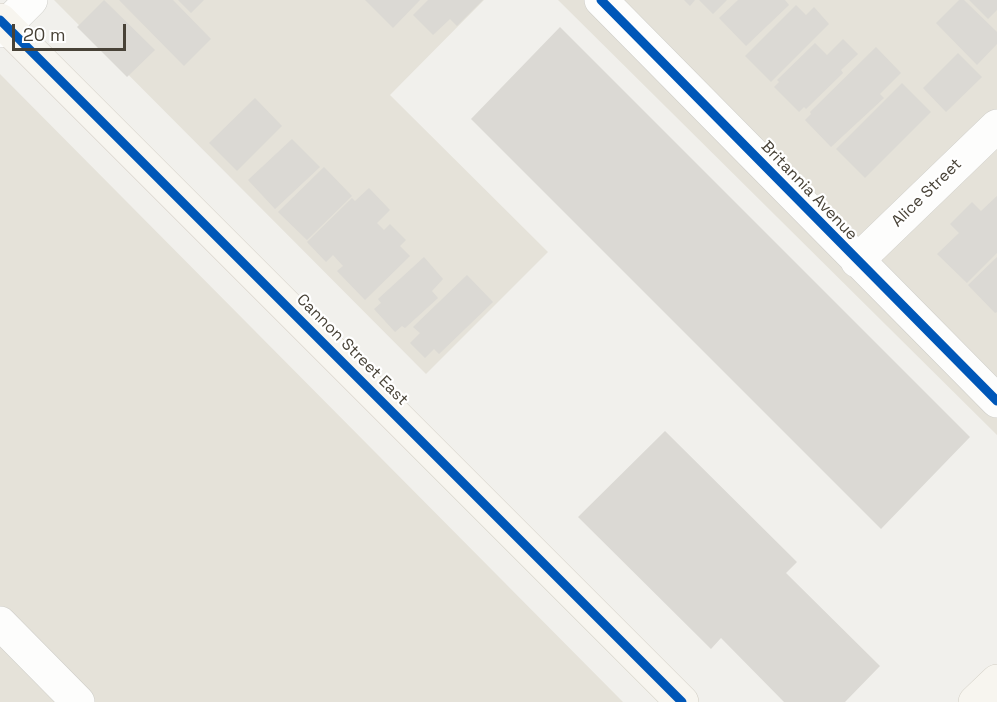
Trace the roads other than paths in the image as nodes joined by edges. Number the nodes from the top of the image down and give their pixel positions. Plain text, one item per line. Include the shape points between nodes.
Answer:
1 (32, 0) edge
2 (607, 2) edge
3 (2, 25) edge
4 (997, 126) edge
5 (857, 261) junction
6 (997, 401) edge
7 (0, 623) edge
8 (997, 681) edge
9 (78, 702) edge
10 (682, 702) edge
11 (975, 702) edge

1 - 3 street
2 - 5 street, Britannia Avenue
3 - 10 street, Cannon Street East
4 - 5 street, Alice Street
5 - 6 street, Britannia Avenue
7 - 9 street
8 - 11 street

